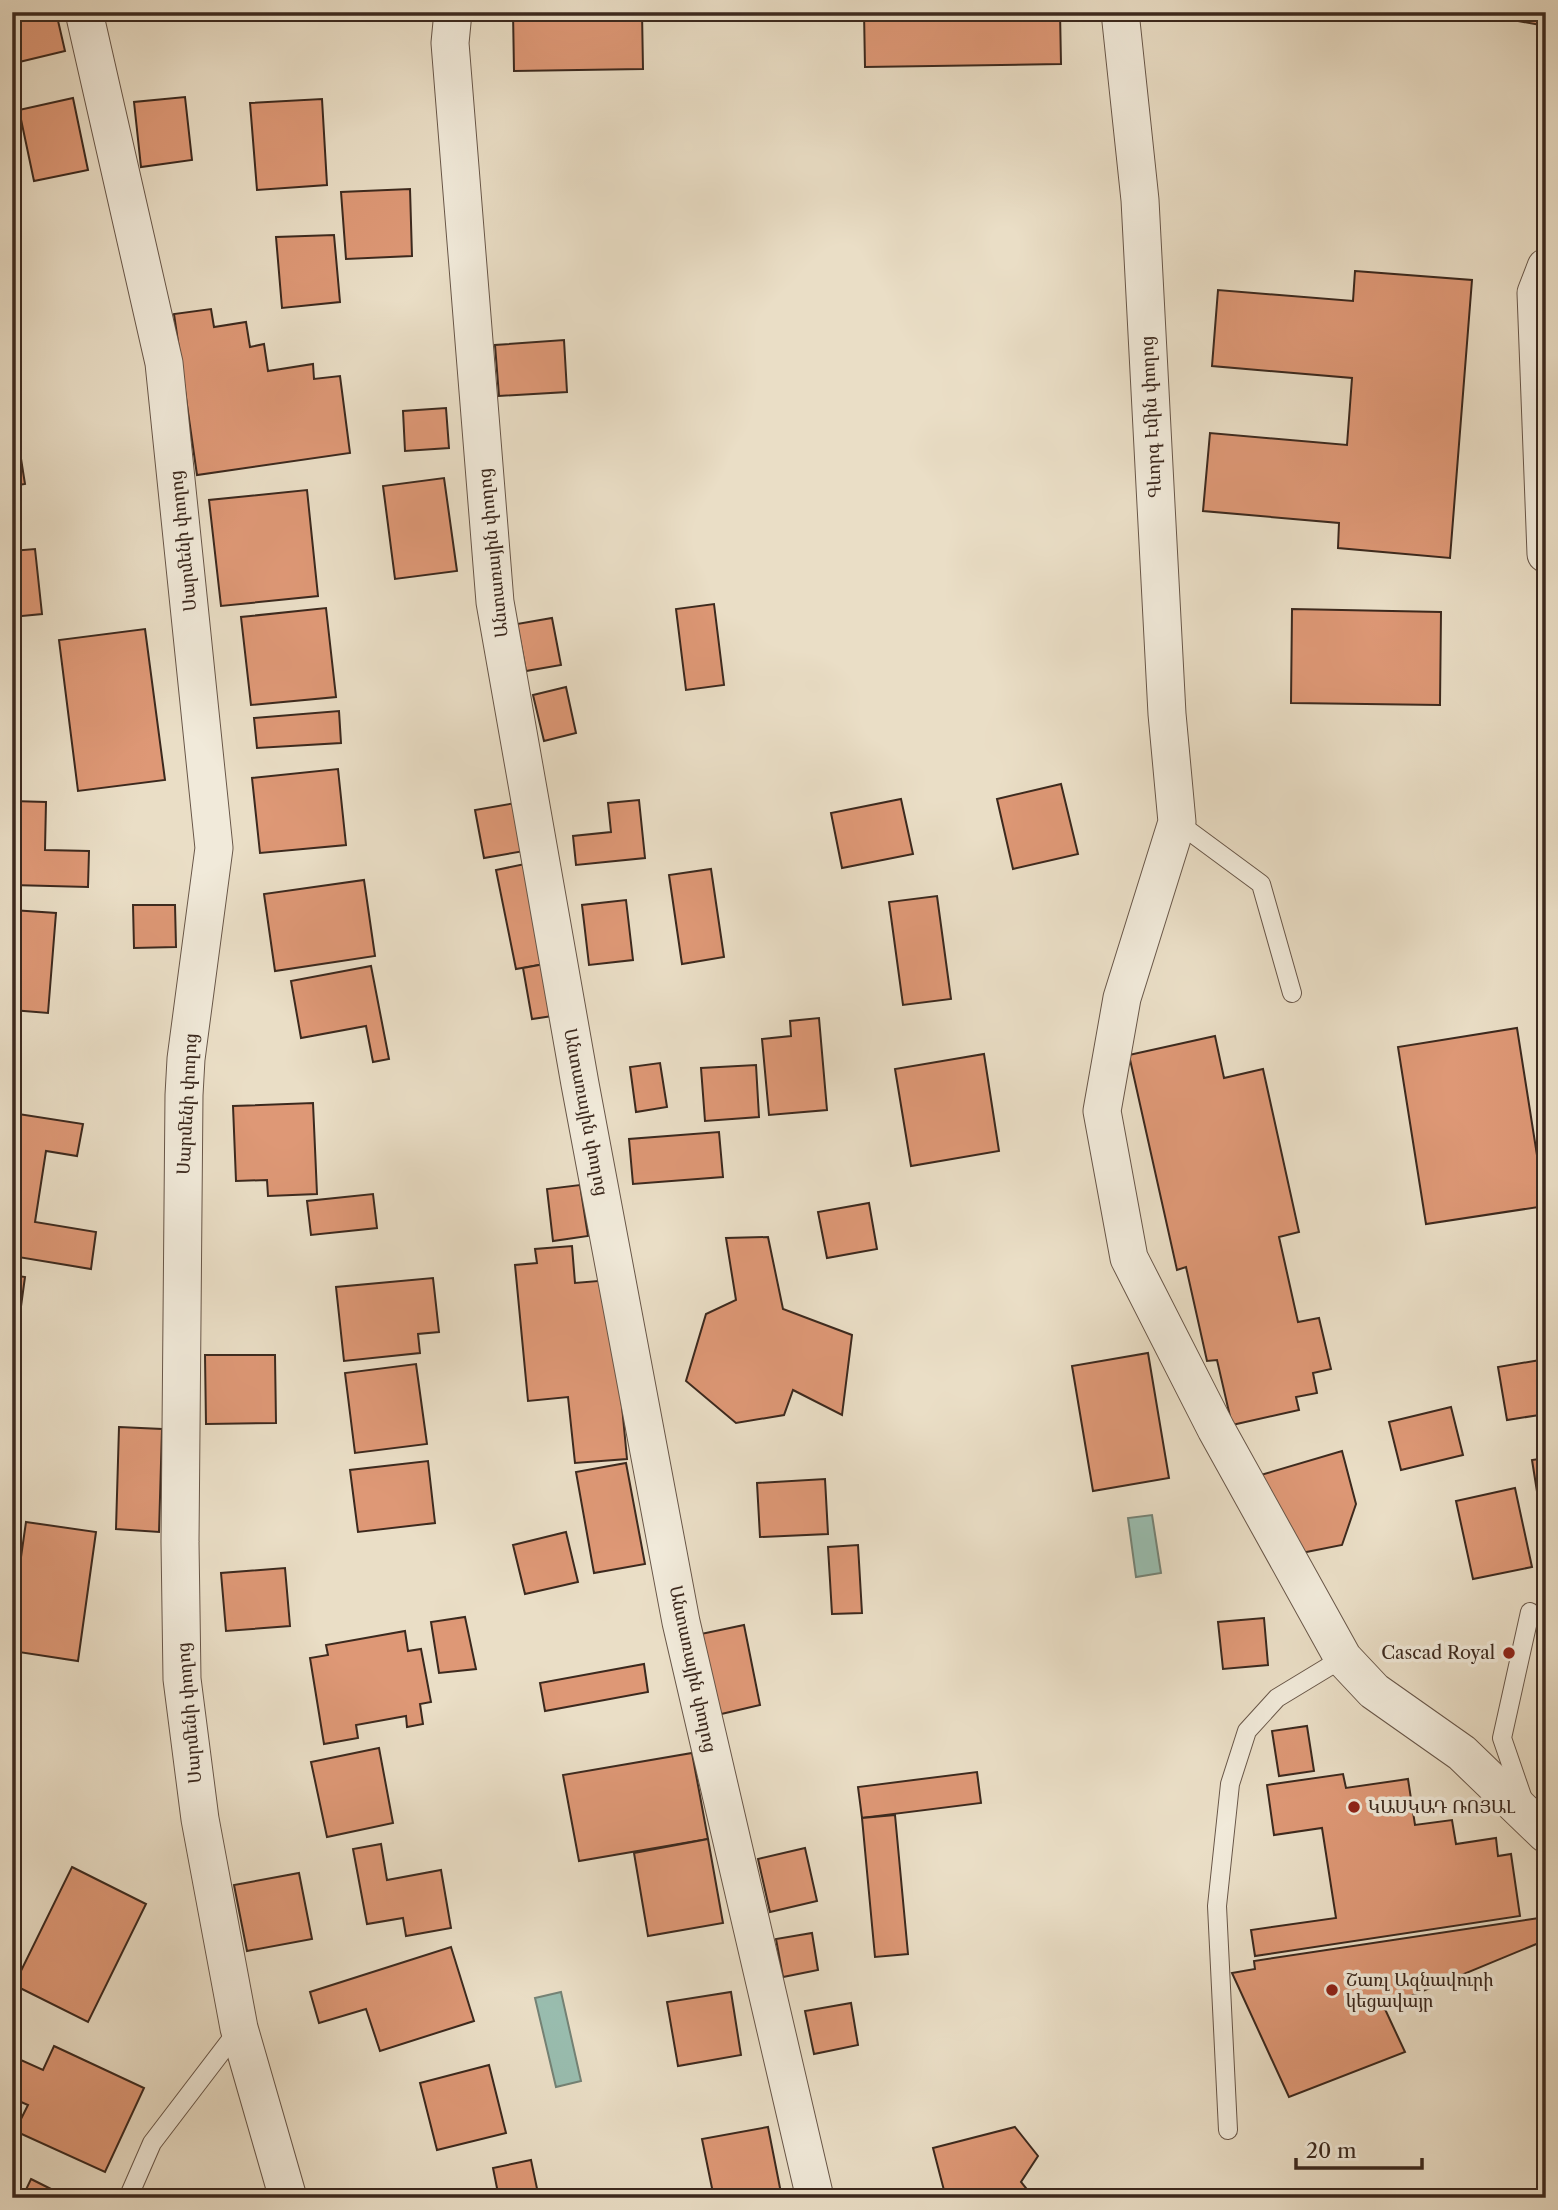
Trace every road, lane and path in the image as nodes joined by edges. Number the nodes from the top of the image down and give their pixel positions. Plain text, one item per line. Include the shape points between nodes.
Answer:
1 (84, 12) edge
2 (453, 12) edge
3 (1120, 12) edge
4 (1546, 267) edge
5 (1546, 554) edge
6 (1177, 822) junction
7 (1292, 993) dead end
8 (1530, 1612) dead end
9 (1343, 1658) junction
10 (1542, 1830) edge
11 (239, 2028) junction
12 (1228, 2130) dead end
13 (128, 2198) edge
14 (288, 2198) edge
15 (815, 2198) edge

1 - 11 street, Սարմենի փողոց via 164,363 214,848 184,1095 182,1679 200,1819
2 - 15 street, Անտառային փողոց via 450,43 497,616 681,1622
3 - 6 street, Գևորգ Էմին փողոց via 1140,200 1167,714
4 - 5 street via 1536,293
6 - 7 lane via 1261,884
6 - 9 street via 1122,998 1102,1111 1129,1258 1216,1429
8 - 10 lane via 1502,1738 1520,1792
9 - 10 street via 1374,1691 1461,1753
9 - 12 lane via 1277,1698 1247,1731 1230,1784 1217,1906
11 - 13 lane via 152,2143
11 - 14 street, Սարմենի փողոց

